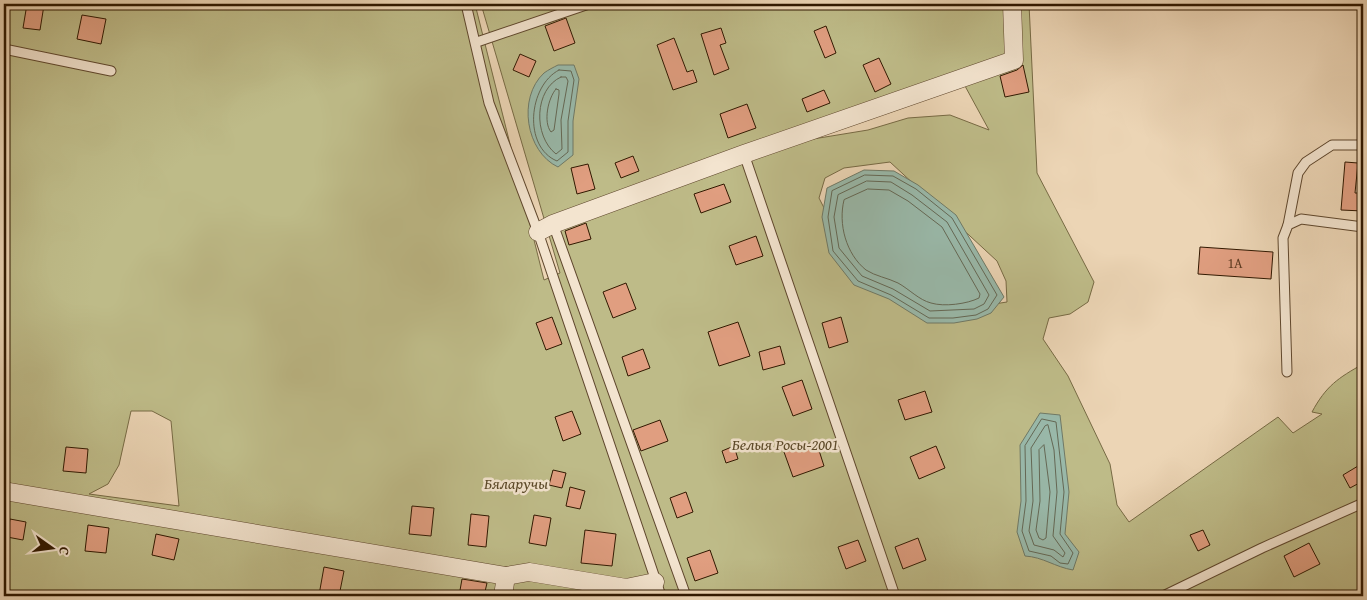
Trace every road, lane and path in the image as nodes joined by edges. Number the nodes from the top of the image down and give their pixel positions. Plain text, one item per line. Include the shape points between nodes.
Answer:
1 (466, 4) edge
2 (589, 4) edge
3 (1012, 4) edge
4 (477, 42) junction
5 (4, 49) edge
6 (111, 71) dead end
7 (1363, 146) edge
8 (744, 154) junction
9 (554, 224) junction
10 (1288, 225) junction
11 (1363, 227) edge
12 (538, 232) junction
13 (1287, 372) dead end
14 (4, 491) edge
15 (1363, 503) edge
16 (506, 576) junction
17 (658, 589) edge
18 (503, 596) edge
19 (686, 596) edge
20 (895, 596) edge
21 (1163, 596) edge

1 - 4 lane
2 - 4 lane
3 - 8 street via 1014,60
4 - 12 lane via 489,104
5 - 6 lane
7 - 10 lane via 1332,145 1306,162 1298,173
8 - 9 street
8 - 20 lane
9 - 12 street
9 - 19 lane
10 - 11 lane via 1301,219
10 - 13 lane via 1284,238
12 - 17 lane
14 - 16 street
15 - 21 lane
16 - 17 street via 529,572 626,588
16 - 18 street

